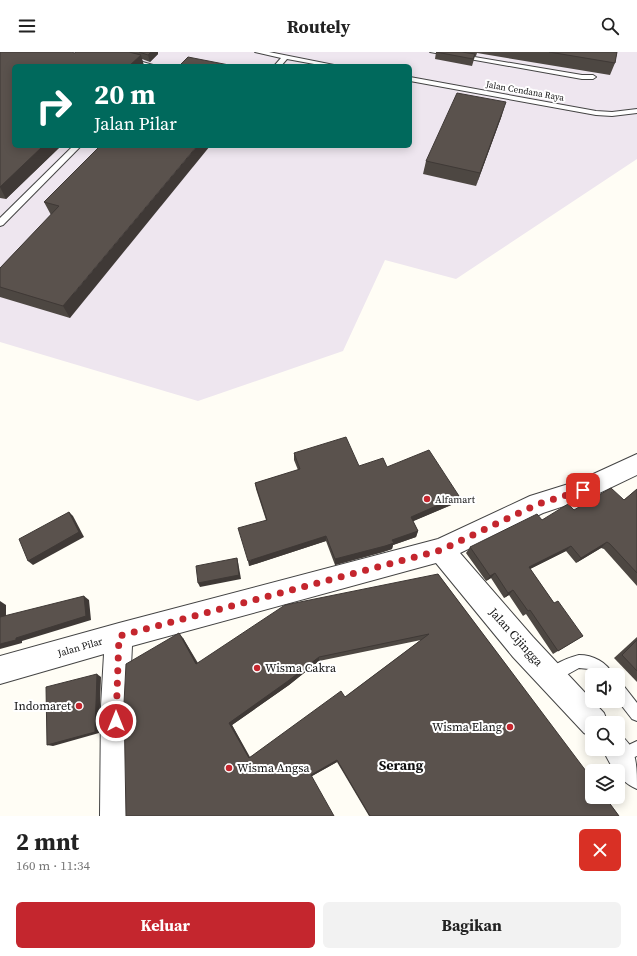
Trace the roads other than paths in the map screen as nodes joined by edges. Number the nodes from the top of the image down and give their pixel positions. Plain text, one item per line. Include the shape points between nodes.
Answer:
1 (258, 52) edge
2 (310, 52) edge
3 (433, 52) edge
4 (285, 57) junction
5 (123, 59) edge
6 (304, 60) junction
7 (143, 64) edge
8 (279, 64) edge
9 (325, 64) edge
10 (593, 77) edge
11 (412, 79) edge
12 (637, 111) edge
13 (75, 148) edge
14 (0, 222) edge
15 (637, 464) edge
16 (441, 550) junction
17 (119, 636) junction
18 (601, 668) edge
19 (0, 670) edge
20 (552, 676) junction
21 (625, 699) edge
22 (637, 714) edge
23 (588, 716) edge
24 (116, 816) edge

1 - 4 lane
2 - 6 lane
3 - 10 lane
4 - 6 lane
4 - 8 lane
5 - 7 lane
6 - 9 lane
11 - 12 lane, Jalan Cendana Raya via 596,113
13 - 14 lane
15 - 16 street, Jalan Pilar via 583,490 517,513
16 - 17 street, Jalan Pilar
16 - 20 street, Jalan Cijingga via 523,647
17 - 19 street, Jalan Pilar
17 - 24 street via 115,706
18 - 20 lane via 599,665 583,661 566,666
20 - 23 street, Jalan Cijingga
21 - 22 lane

